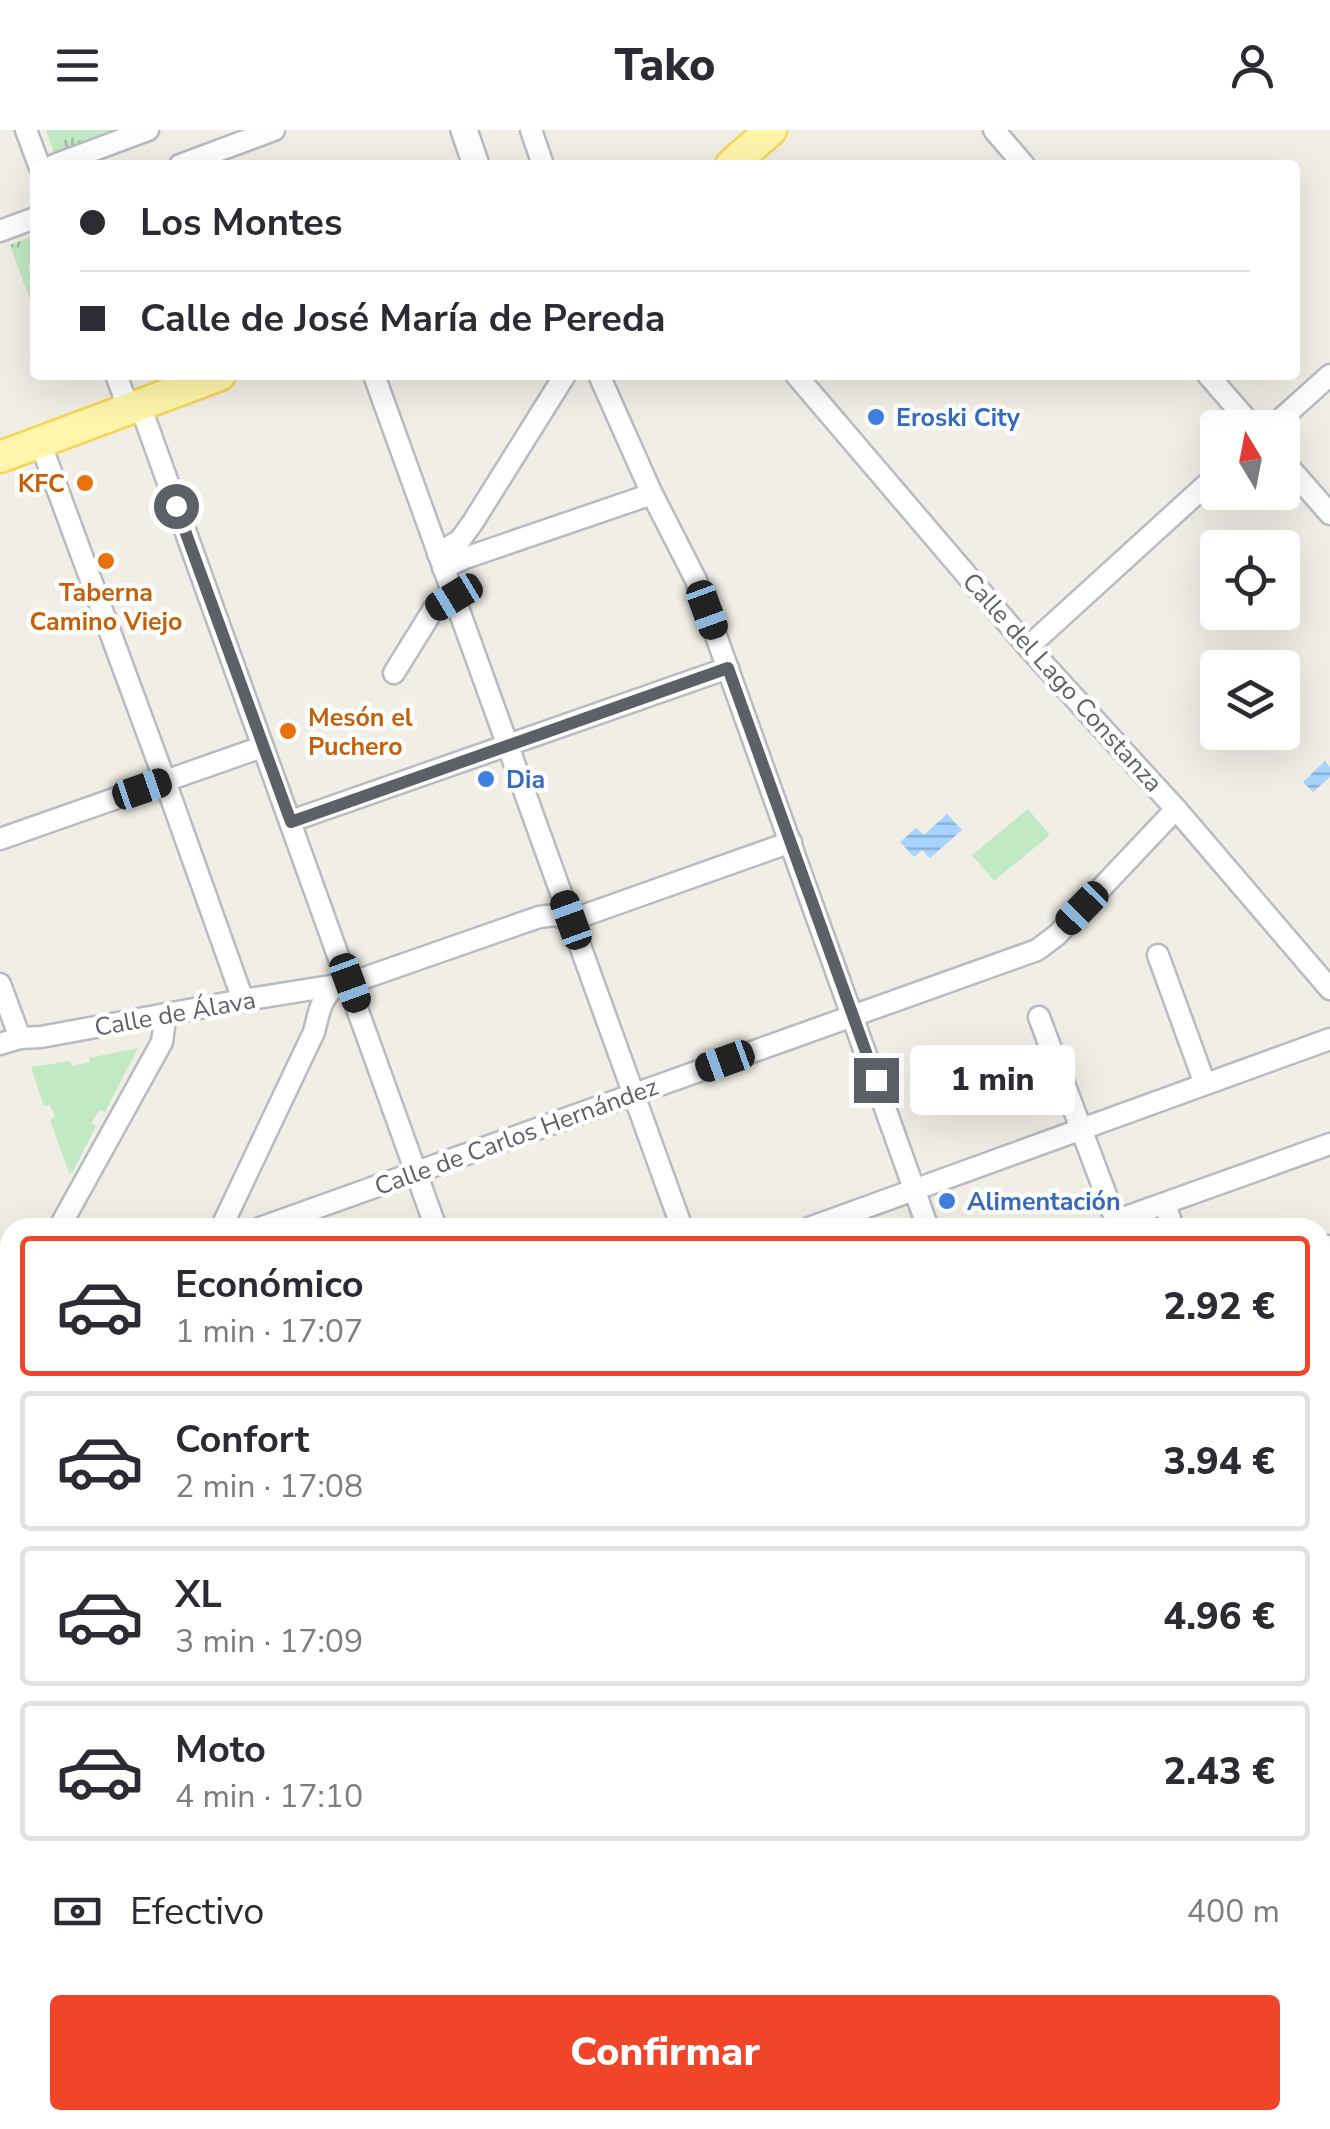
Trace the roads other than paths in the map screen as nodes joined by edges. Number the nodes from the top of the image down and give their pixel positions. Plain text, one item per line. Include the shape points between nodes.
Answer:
1 (26, 130) edge
2 (148, 130) edge
3 (274, 130) edge
4 (464, 130) edge
5 (531, 130) edge
6 (771, 130) edge
7 (994, 130) edge
8 (37, 160) edge
9 (67, 160) edge
10 (193, 160) edge
11 (474, 160) edge
12 (541, 160) edge
13 (737, 160) edge
14 (1020, 160) edge
15 (30, 220) edge
16 (0, 232) edge
17 (1330, 375) edge
18 (119, 380) edge
19 (207, 380) edge
20 (376, 380) edge
21 (562, 380) edge
22 (601, 380) edge
23 (800, 380) edge
24 (1212, 380) edge
25 (134, 407) junction
26 (1238, 410) edge
27 (1292, 410) edge
28 (40, 442) junction
29 (0, 458) edge
30 (1300, 480) edge
31 (1200, 490) edge
32 (652, 494) junction
33 (1330, 514) edge
34 (441, 561) junction
35 (454, 597) junction
36 (1028, 647) junction
37 (728, 668) junction
38 (394, 673) dead end
39 (508, 744) junction
40 (262, 747) junction
41 (166, 781) junction
42 (1176, 809) junction
43 (291, 822) junction
44 (0, 838) edge
45 (791, 842) junction
46 (571, 920) junction
47 (1158, 955) dead end
48 (0, 984) edge
49 (343, 984) junction
50 (1330, 990) edge
51 (243, 1000) junction
52 (852, 1015) junction
53 (160, 1016) junction
54 (1039, 1017) dead end
55 (1330, 1039) edge
56 (10, 1041) edge
57 (1205, 1084) junction
58 (633, 1094) junction
59 (1080, 1130) junction
60 (1330, 1144) edge
61 (417, 1171) junction
62 (915, 1189) junction
63 (1165, 1204) junction
64 (65, 1218) edge
65 (226, 1218) edge
66 (288, 1218) edge
67 (433, 1218) edge
68 (678, 1218) edge
69 (836, 1218) edge
70 (925, 1218) edge
71 (1170, 1218) edge

1 - 8 street
2 - 9 street
3 - 10 street
4 - 11 street
5 - 12 street
6 - 13 main road
7 - 14 street
15 - 16 street
17 - 27 street
18 - 25 street
19 - 25 main road
20 - 34 street
21 - 34 street
22 - 32 street
23 - 36 street, Calle del Lago Constanza
24 - 26 street
25 - 28 main road
25 - 40 street
28 - 29 main road
28 - 41 street
30 - 33 street
31 - 36 street
32 - 34 street
32 - 37 street via 690,564
34 - 35 street
35 - 38 street via 433,610
35 - 39 street
36 - 42 street, Calle del Lago Constanza
37 - 39 street
37 - 45 street
39 - 43 street
39 - 46 street
40 - 41 street
40 - 43 street
41 - 44 street
41 - 51 street
42 - 50 street, Calle del Lago Constanza
42 - 52 street, Calle de Carlos Hernández via 1037,950
43 - 49 street
45 - 46 street, Calle de Álava
45 - 52 street
46 - 49 street, Calle de Álava via 539,917
46 - 58 street
47 - 57 street
48 - 56 street
49 - 51 street, Calle de Álava
49 - 61 street
49 - 65 street via 320,1004 314,1032
51 - 53 street, Calle de Álava
52 - 58 street, Calle de Carlos Hernández
52 - 62 street
53 - 56 street, Calle de Álava
53 - 64 street via 162,1042
54 - 59 street
55 - 57 street
57 - 59 street
58 - 61 street, Calle de Carlos Hernández
58 - 68 street
59 - 62 street
59 - 63 street via 1115,1214 1126,1217
60 - 63 street
61 - 66 street, Calle de Carlos Hernández
61 - 67 street
62 - 69 street
62 - 70 street
63 - 71 street

